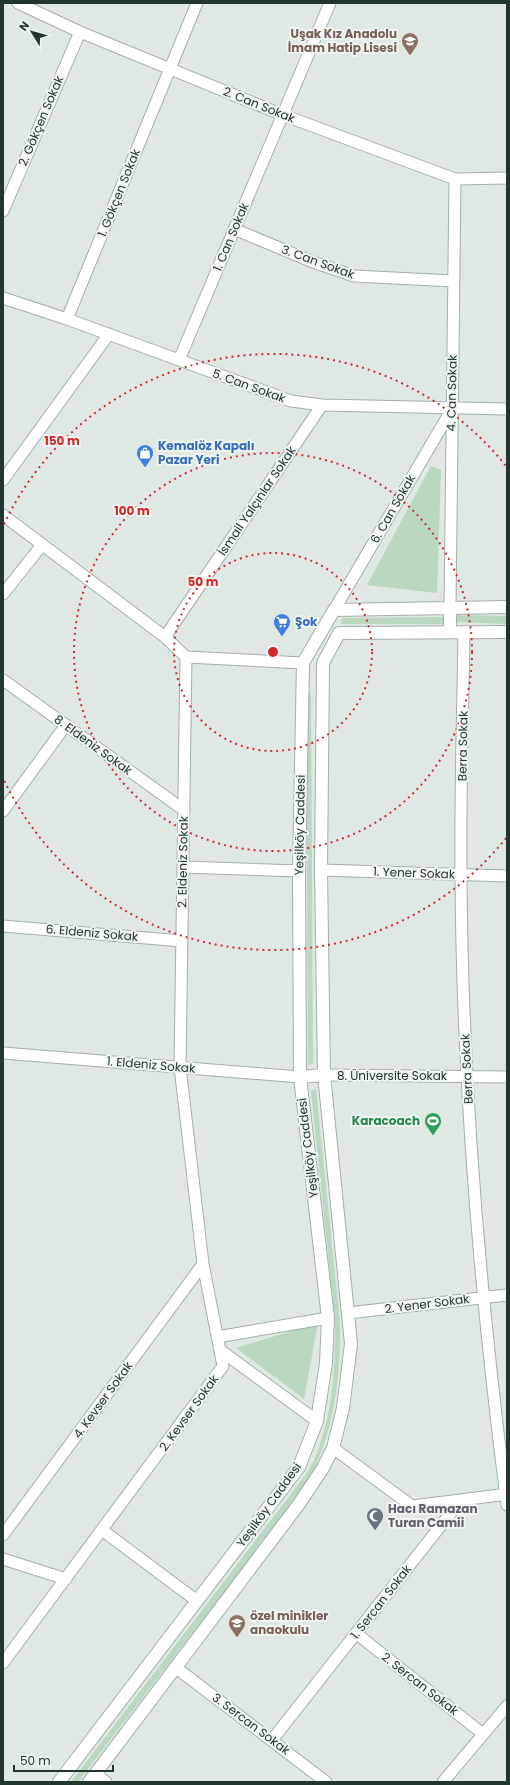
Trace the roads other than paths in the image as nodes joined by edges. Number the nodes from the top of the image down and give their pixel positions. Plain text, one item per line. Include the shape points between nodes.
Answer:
1 (18, 3) edge
2 (196, 3) edge
3 (330, 3) edge
4 (80, 32) junction
5 (170, 68) junction
6 (283, 115) junction
7 (507, 178) edge
8 (454, 179) junction
9 (3, 211) edge
10 (234, 229) junction
11 (453, 282) junction
12 (3, 298) edge
13 (67, 319) junction
14 (109, 334) junction
15 (179, 360) junction
16 (322, 405) junction
17 (452, 409) junction
18 (507, 409) edge
19 (3, 480) edge
20 (3, 516) edge
21 (42, 544) junction
22 (3, 594) edge
23 (450, 607) junction
24 (507, 607) edge
25 (334, 610) junction
26 (450, 632) junction
27 (464, 632) junction
28 (507, 632) edge
29 (339, 634) junction
30 (165, 638) junction
31 (186, 657) junction
32 (303, 663) junction
33 (322, 663) junction
34 (3, 680) edge
35 (66, 725) junction
36 (184, 810) junction
37 (3, 811) edge
38 (183, 867) junction
39 (321, 870) junction
40 (299, 871) junction
41 (461, 874) junction
42 (507, 876) edge
43 (3, 926) edge
44 (182, 940) junction
45 (3, 1053) edge
46 (180, 1067) junction
47 (324, 1075) junction
48 (467, 1076) junction
49 (300, 1077) junction
50 (507, 1077) edge
51 (203, 1264) junction
52 (507, 1295) edge
53 (483, 1298) junction
54 (348, 1313) junction
55 (328, 1318) junction
56 (217, 1337) junction
57 (220, 1350) junction
58 (316, 1421) junction
59 (333, 1448) junction
60 (506, 1498) edge
61 (461, 1500) junction
62 (102, 1530) junction
63 (3, 1535) edge
64 (3, 1559) edge
65 (66, 1579) junction
66 (197, 1601) junction
67 (357, 1634) junction
68 (3, 1663) edge
69 (175, 1667) junction
70 (507, 1706) edge
71 (484, 1734) junction
72 (272, 1740) junction
73 (93, 1778) edge
74 (59, 1782) edge
75 (106, 1782) edge
76 (326, 1782) edge
77 (443, 1782) edge

1 - 4 street, 2. Can Sokak
2 - 5 street, 1. Gökçen Sokak
3 - 6 street, 1. Can Sokak
4 - 5 street, 2. Can Sokak
4 - 9 street, 2. Gökçen Sokak
5 - 6 street, 2. Can Sokak
5 - 13 street, 1. Gökçen Sokak
6 - 8 street, 2. Can Sokak
6 - 10 street, 1. Can Sokak
7 - 8 street, 2. Can Sokak
8 - 11 street, 4. Can Sokak
10 - 11 street, 3. Can Sokak via 312,262 354,276
10 - 15 street, 1. Can Sokak
11 - 17 street, 4. Can Sokak
12 - 13 street, 5. Can Sokak
13 - 14 street, 5. Can Sokak
14 - 15 street, 5. Can Sokak
14 - 19 street
15 - 16 street, 5. Can Sokak via 292,401
16 - 17 street, 5. Can Sokak
16 - 30 street, İsmail Yalçınlar Sokak
17 - 18 street, 5. Can Sokak
17 - 23 street, 4. Can Sokak
17 - 25 street, 6. Can Sokak
20 - 21 street
21 - 22 street
21 - 30 street
23 - 24 street
23 - 25 street
23 - 26 street
25 - 29 street
25 - 32 street, Yeşilköy Caddesi
26 - 27 street
26 - 29 street
27 - 28 street
27 - 41 street, Berra Sokak
29 - 33 street
30 - 31 street
31 - 32 street
31 - 36 street, 2. Eldeniz Sokak
32 - 33 street
32 - 40 street, Yeşilköy Caddesi
33 - 39 street, Yeşilköy Caddesi
34 - 35 street, 8. Eldeniz Sokak
35 - 36 street, 8. Eldeniz Sokak
35 - 37 street
36 - 38 street, 2. Eldeniz Sokak
38 - 40 street
38 - 44 street, 2. Eldeniz Sokak
39 - 41 street, 1. Yener Sokak
39 - 47 street, Yeşilköy Caddesi
40 - 49 street, Yeşilköy Caddesi
41 - 42 street, 1. Yener Sokak
41 - 48 street, Berra Sokak
43 - 44 street, 6. Eldeniz Sokak
44 - 46 street, 2. Eldeniz Sokak
45 - 46 street, 1. Eldeniz Sokak
46 - 49 street, 1. Eldeniz Sokak
46 - 51 street, 2. Kevser Sokak
47 - 48 street, 8. Üniversite Sokak
47 - 49 street
47 - 54 street, Yeşilköy Caddesi
48 - 50 street, 8. Üniversite Sokak
48 - 53 street, Berra Sokak
49 - 55 street, Yeşilköy Caddesi
51 - 56 street, 2. Kevser Sokak
51 - 63 street, 4. Kevser Sokak
52 - 53 street, 2. Yener Sokak
53 - 54 street, 2. Yener Sokak
53 - 60 street, Berra Sokak
54 - 59 street, Yeşilköy Caddesi via 351,1344 344,1400
55 - 56 street
55 - 58 street, Yeşilköy Caddesi via 326,1363
56 - 57 street, 2. Kevser Sokak
57 - 58 street
57 - 62 street, 2. Kevser Sokak via 223,1366
58 - 66 street, Yeşilköy Caddesi via 299,1467
59 - 61 street via 412,1506
59 - 69 street, Yeşilköy Caddesi via 324,1468 299,1504
60 - 61 street
61 - 67 street, 1. Sercan Sokak
62 - 65 street, 2. Kevser Sokak
62 - 66 street
64 - 65 street
65 - 68 street, 2. Kevser Sokak
66 - 74 street, Yeşilköy Caddesi
67 - 71 street, 2. Sercan Sokak
67 - 72 street, 1. Sercan Sokak
69 - 72 street, 3. Sercan Sokak
69 - 73 street, Yeşilköy Caddesi
70 - 71 street
71 - 77 street
72 - 76 street, 3. Sercan Sokak
73 - 75 street

